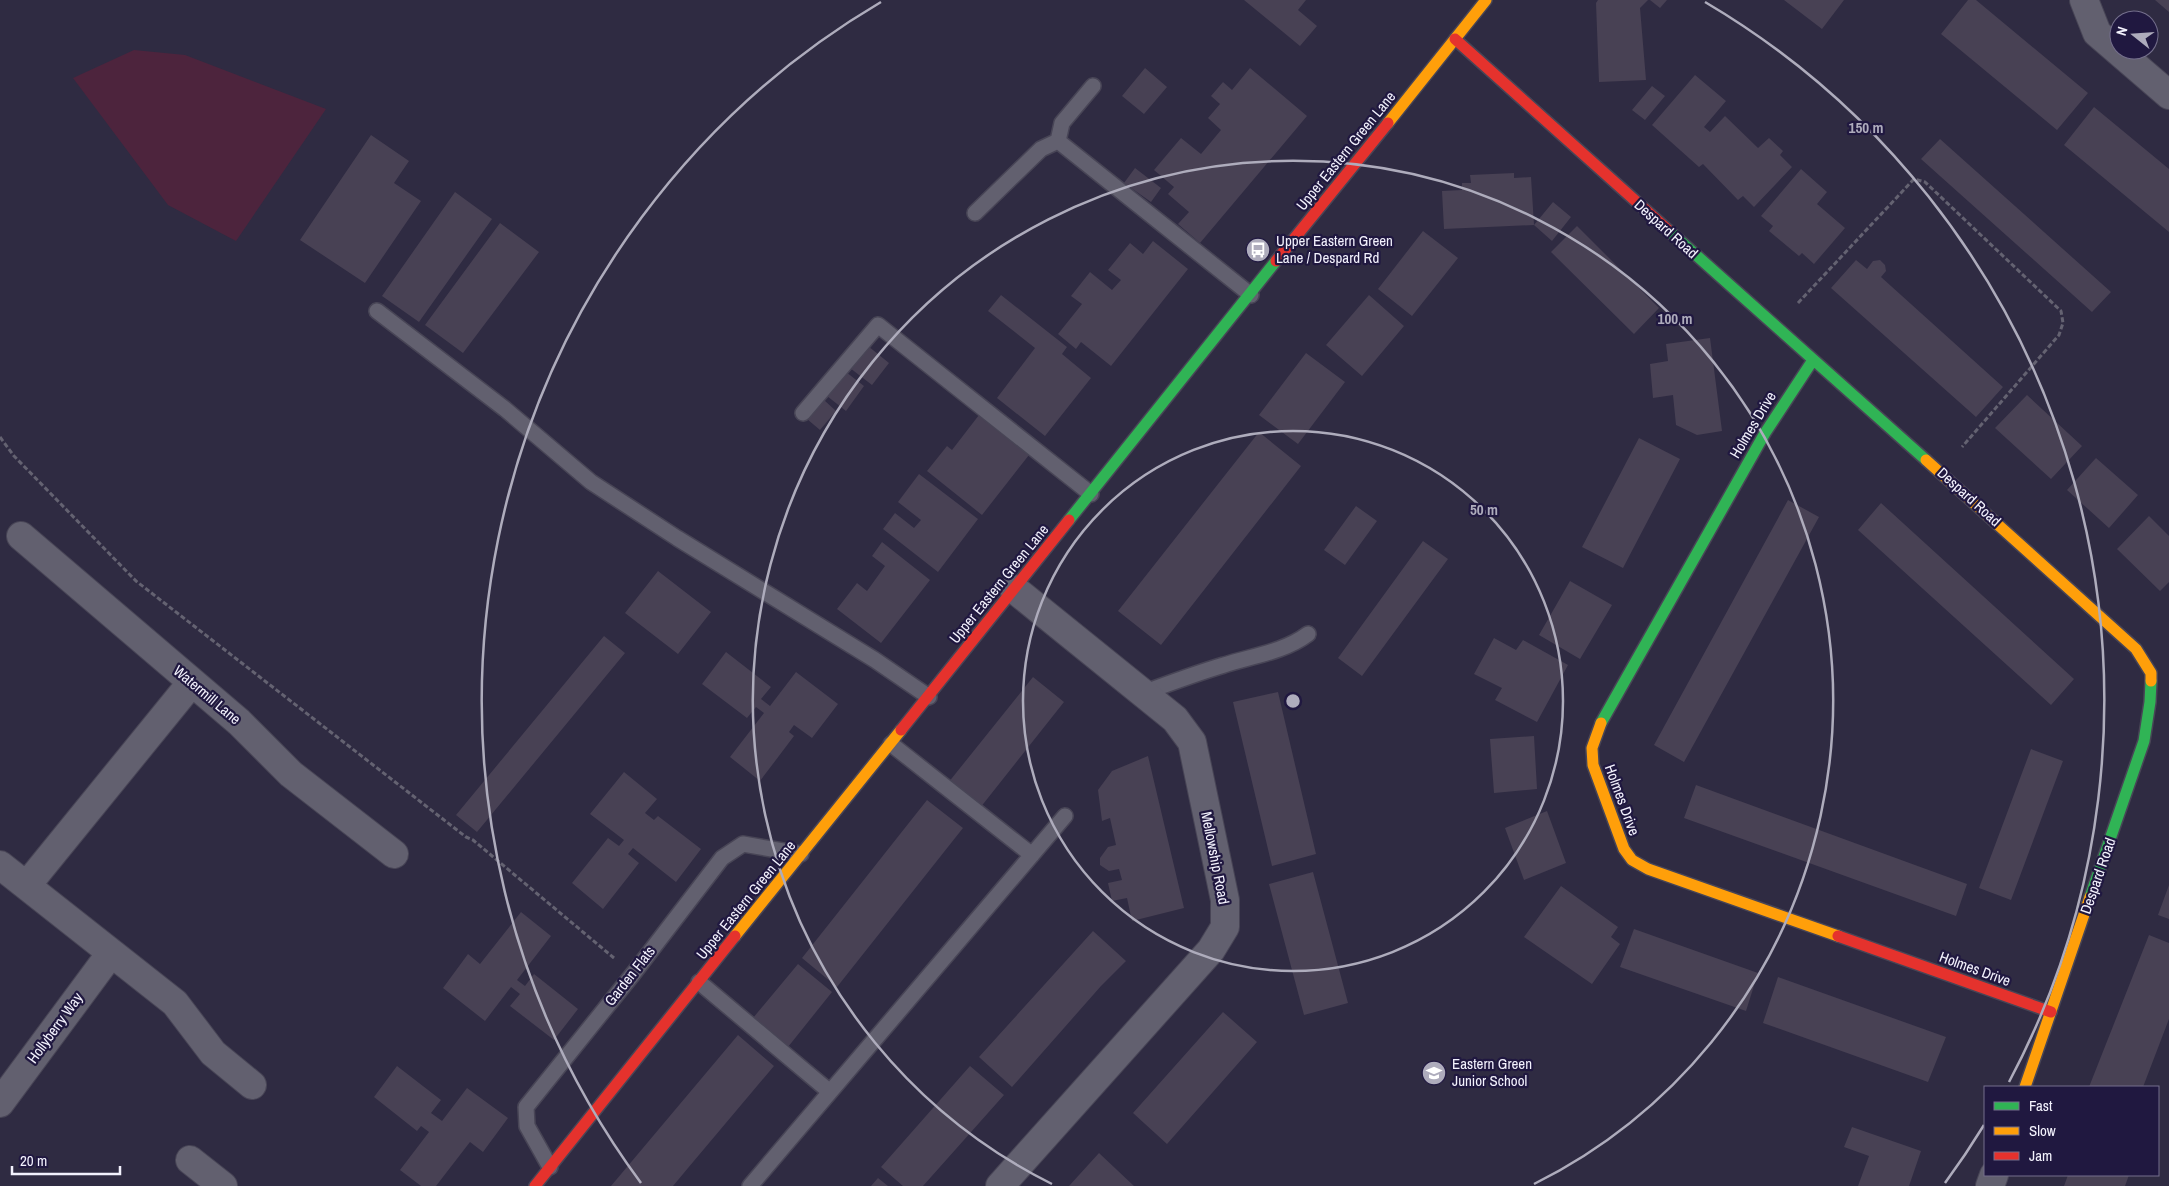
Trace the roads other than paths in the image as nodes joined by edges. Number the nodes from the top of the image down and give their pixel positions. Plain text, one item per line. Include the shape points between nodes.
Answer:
1 (1486, 0) edge
2 (2084, 0) edge
3 (1455, 39) junction
4 (1093, 86) dead end
5 (2169, 95) edge
6 (1058, 141) junction
7 (975, 213) dead end
8 (1251, 295) junction
9 (377, 311) dead end
10 (1812, 360) junction
11 (804, 413) dead end
12 (1091, 494) junction
13 (20, 536) dead end
14 (1014, 589) junction
15 (1308, 634) dead end
16 (192, 682) junction
17 (1143, 693) junction
18 (928, 697) junction
19 (891, 744) junction
20 (1064, 816) dead end
21 (394, 854) dead end
22 (801, 854) junction
23 (1032, 855) junction
24 (0, 865) edge
25 (26, 885) junction
26 (111, 953) junction
27 (699, 982) junction
28 (2052, 1012) junction
29 (252, 1085) dead end
30 (2025, 1086) edge
31 (830, 1092) junction
32 (0, 1103) edge
33 (190, 1160) dead end
34 (550, 1167) junction
35 (223, 1186) edge
36 (535, 1186) edge
37 (750, 1186) edge
38 (1000, 1186) edge

1 - 3 street, Upper Eastern Green Lane
2 - 5 street via 2097,33
3 - 8 street, Upper Eastern Green Lane
3 - 10 street, Despard Road
4 - 6 lane via 1062,123
6 - 7 lane via 1041,149
6 - 8 lane
8 - 12 street, Upper Eastern Green Lane
9 - 18 lane via 505,409 591,482 875,660
10 - 28 street, Despard Road via 1941,471 2136,649 2151,673 2144,741
10 - 28 street, Holmes Drive via 1764,432 1596,731 1592,765 1624,849 1632,860
11 - 12 lane via 878,325
12 - 14 street, Upper Eastern Green Lane
13 - 16 street, Watermill Lane
14 - 17 street, Mellowship Road
14 - 18 street, Upper Eastern Green Lane
15 - 17 lane via 1270,652
16 - 21 street, Watermill Lane via 239,722 291,774
16 - 25 street
17 - 38 street, Mellowship Road via 1175,719 1192,742 1225,900 1225,927 1211,950
18 - 19 street, Upper Eastern Green Lane
19 - 22 street, Upper Eastern Green Lane
19 - 23 lane
20 - 23 lane
22 - 27 street, Upper Eastern Green Lane
22 - 34 lane, Garden Flats via 743,844 722,858 526,1107 527,1126
23 - 31 lane
24 - 25 street
25 - 26 street
26 - 29 street via 175,1003 214,1053
26 - 32 street, Hollyberry Way
27 - 31 lane
27 - 34 street, Upper Eastern Green Lane
28 - 30 street, Despard Road
31 - 37 lane
33 - 35 street
34 - 36 street, Upper Eastern Green Lane

